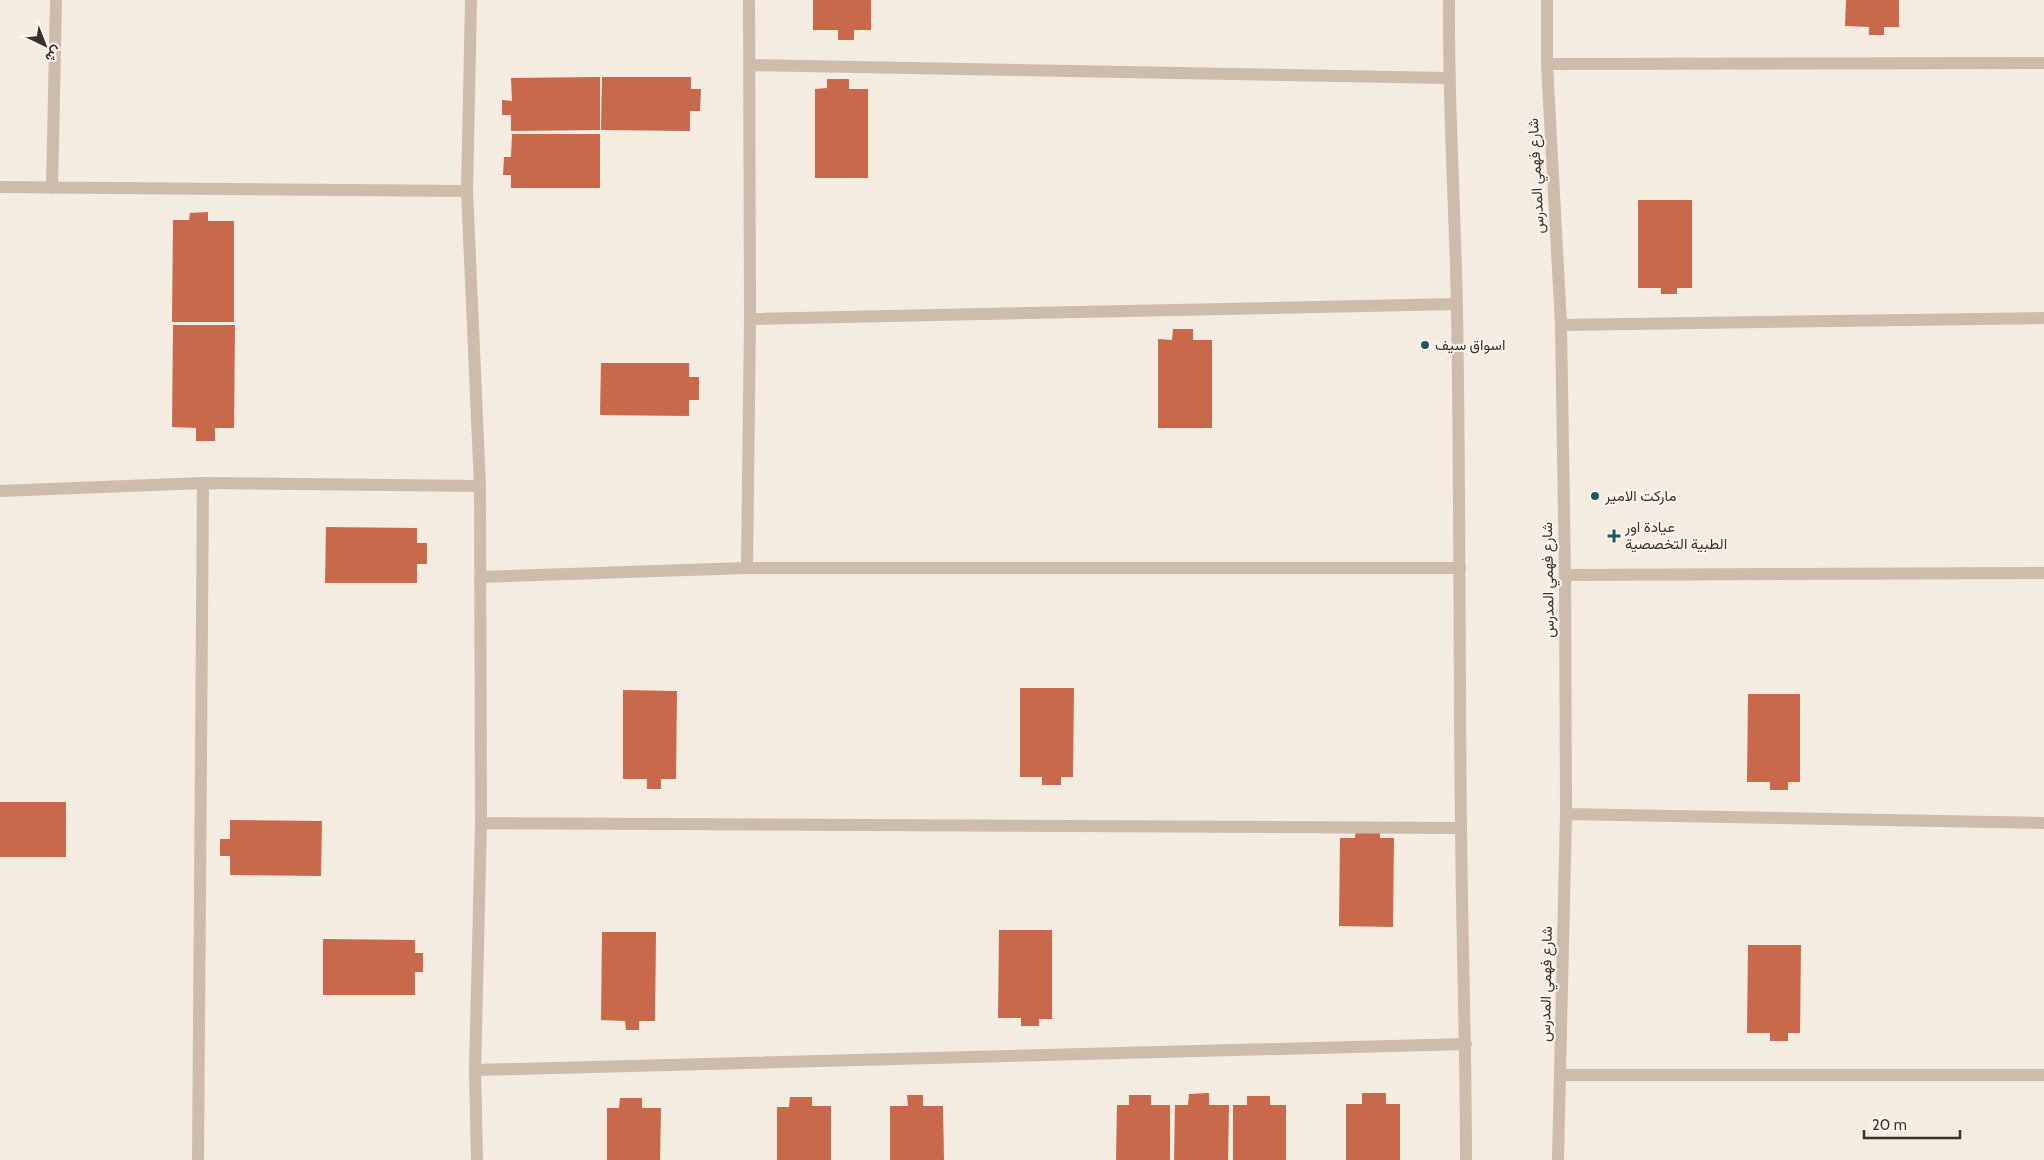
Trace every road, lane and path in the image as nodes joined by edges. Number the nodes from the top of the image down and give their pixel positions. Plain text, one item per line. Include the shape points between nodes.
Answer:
1 (56, 0) edge
2 (471, 0) edge
3 (749, 0) edge
4 (1449, 0) edge
5 (1548, 0) edge
6 (2044, 63) edge
7 (1547, 64) junction
8 (749, 65) junction
9 (1448, 78) junction
10 (0, 187) edge
11 (52, 188) junction
12 (467, 191) junction
13 (1457, 304) junction
14 (2044, 318) edge
15 (750, 319) junction
16 (1560, 325) junction
17 (203, 483) junction
18 (480, 486) junction
19 (0, 491) edge
20 (747, 568) junction
21 (1460, 568) junction
22 (2044, 573) edge
23 (1565, 575) junction
24 (480, 576) junction
25 (1566, 814) junction
26 (481, 823) junction
27 (2044, 823) edge
28 (1461, 828) junction
29 (1466, 1044) junction
30 (475, 1070) junction
31 (1560, 1075) junction
32 (2044, 1075) edge
33 (198, 1160) edge
34 (477, 1160) edge
35 (1466, 1160) edge
36 (1558, 1160) edge

1 - 11 street
2 - 12 street
3 - 8 street
4 - 9 street
5 - 7 street, شارع فهمي المدرس
6 - 7 street
7 - 16 street, شارع فهمي المدرس
8 - 9 street
8 - 15 street
9 - 13 street
10 - 11 street
11 - 12 street
12 - 18 street
13 - 15 street
13 - 21 street
14 - 16 street
15 - 20 street
16 - 23 street, شارع فهمي المدرس
17 - 18 street
17 - 19 street
17 - 33 street
18 - 24 street
20 - 21 street
20 - 24 street
21 - 28 street
22 - 23 street
23 - 25 street, شارع فهمي المدرس
24 - 26 street
25 - 27 street
25 - 31 street, شارع فهمي المدرس
26 - 28 street
26 - 30 street
28 - 29 street
29 - 30 street
29 - 35 street
30 - 34 street
31 - 32 street
31 - 36 street, شارع فهمي المدرس

